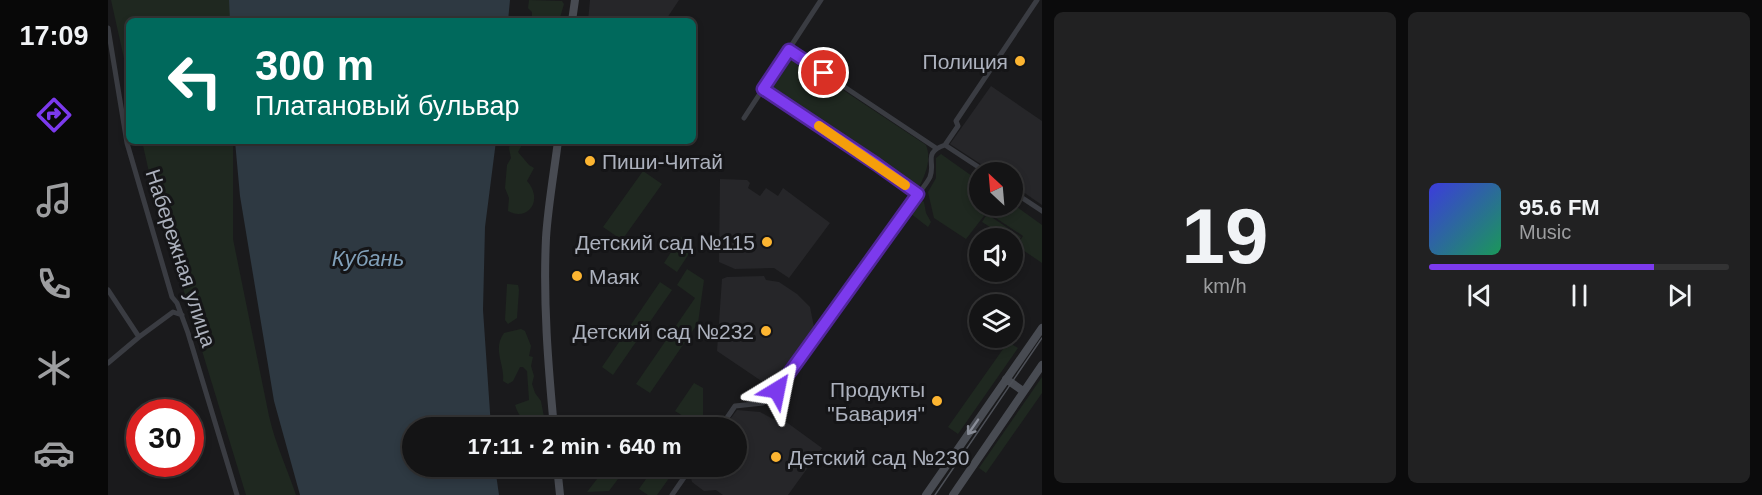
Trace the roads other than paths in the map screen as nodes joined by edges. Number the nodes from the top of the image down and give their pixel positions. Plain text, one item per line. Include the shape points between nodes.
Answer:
1 (575, 0) edge
2 (821, 0) edge
3 (1037, 0) edge
4 (572, 18) edge
5 (108, 28) edge
6 (789, 50) junction
7 (763, 89) junction
8 (744, 118) dead end
9 (126, 132) edge
10 (128, 144) edge
11 (558, 144) edge
12 (945, 145) junction
13 (936, 148) junction
14 (971, 162) edge
15 (918, 194) junction
16 (1023, 198) edge
17 (1042, 211) edge
18 (108, 290) edge
19 (172, 297) junction
20 (173, 312) junction
21 (182, 315) junction
22 (1042, 328) edge
23 (139, 337) junction
24 (108, 363) edge
25 (1042, 365) edge
26 (1006, 379) junction
27 (1023, 391) junction
28 (553, 417) edge
29 (728, 417) edge
30 (558, 477) edge
31 (684, 477) edge
32 (237, 495) edge
33 (560, 495) edge
34 (672, 495) edge
35 (926, 495) edge
36 (953, 495) edge

1 - 4 main road
2 - 6 street
3 - 12 street via 956,121 958,126
5 - 9 street, Набережная улица
6 - 7 street
6 - 13 street
7 - 8 street
7 - 15 street
10 - 19 street, Набережная улица
11 - 28 main road via 547,235 545,300
12 - 13 street
12 - 14 street
13 - 15 street via 930,158 931,176
15 - 29 street via 777,390 763,403 735,406
16 - 17 street
18 - 23 street
19 - 20 street
19 - 21 street, Набережная улица
20 - 21 street
20 - 23 street
21 - 32 street, Набережная улица
22 - 26 main road
23 - 24 street
25 - 27 main road
26 - 27 main road
26 -> 35 main road
27 - 36 main road
30 - 33 main road
31 - 34 street

